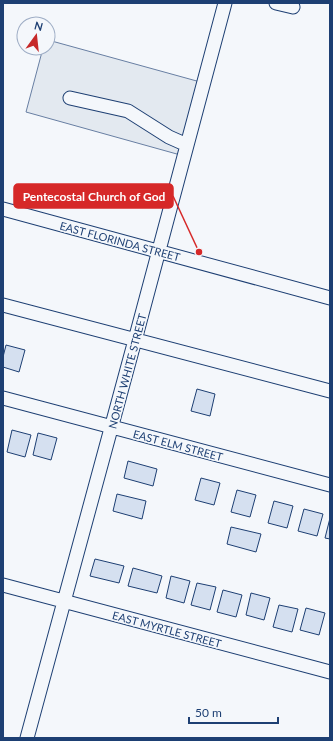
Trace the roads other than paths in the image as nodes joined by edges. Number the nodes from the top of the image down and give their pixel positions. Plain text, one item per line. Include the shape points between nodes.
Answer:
1 (225, 3) edge
2 (276, 3) edge
3 (292, 7) dead end
4 (70, 98) dead end
5 (187, 145) junction
6 (3, 209) edge
7 (159, 252) junction
8 (330, 298) edge
9 (3, 305) edge
10 (136, 340) junction
11 (330, 392) edge
12 (3, 398) edge
13 (112, 427) junction
14 (330, 485) edge
15 (3, 585) edge
16 (63, 601) junction
17 (330, 672) edge
18 (26, 738) edge

1 - 5 street, NORTH WHITE STREET
2 - 3 street
4 - 5 street via 128,111 169,137
5 - 7 street, NORTH WHITE STREET
6 - 7 street, EAST FLORINDA STREET
7 - 8 street, EAST FLORINDA STREET
7 - 10 street, NORTH WHITE STREET
9 - 10 street
10 - 11 street
10 - 13 street, NORTH WHITE STREET
12 - 13 street, EAST ELM STREET
13 - 14 street, EAST ELM STREET
13 - 16 street, NORTH WHITE STREET
15 - 16 street, EAST MYRTLE STREET
16 - 17 street, EAST MYRTLE STREET
16 - 18 street, NORTH WHITE STREET

